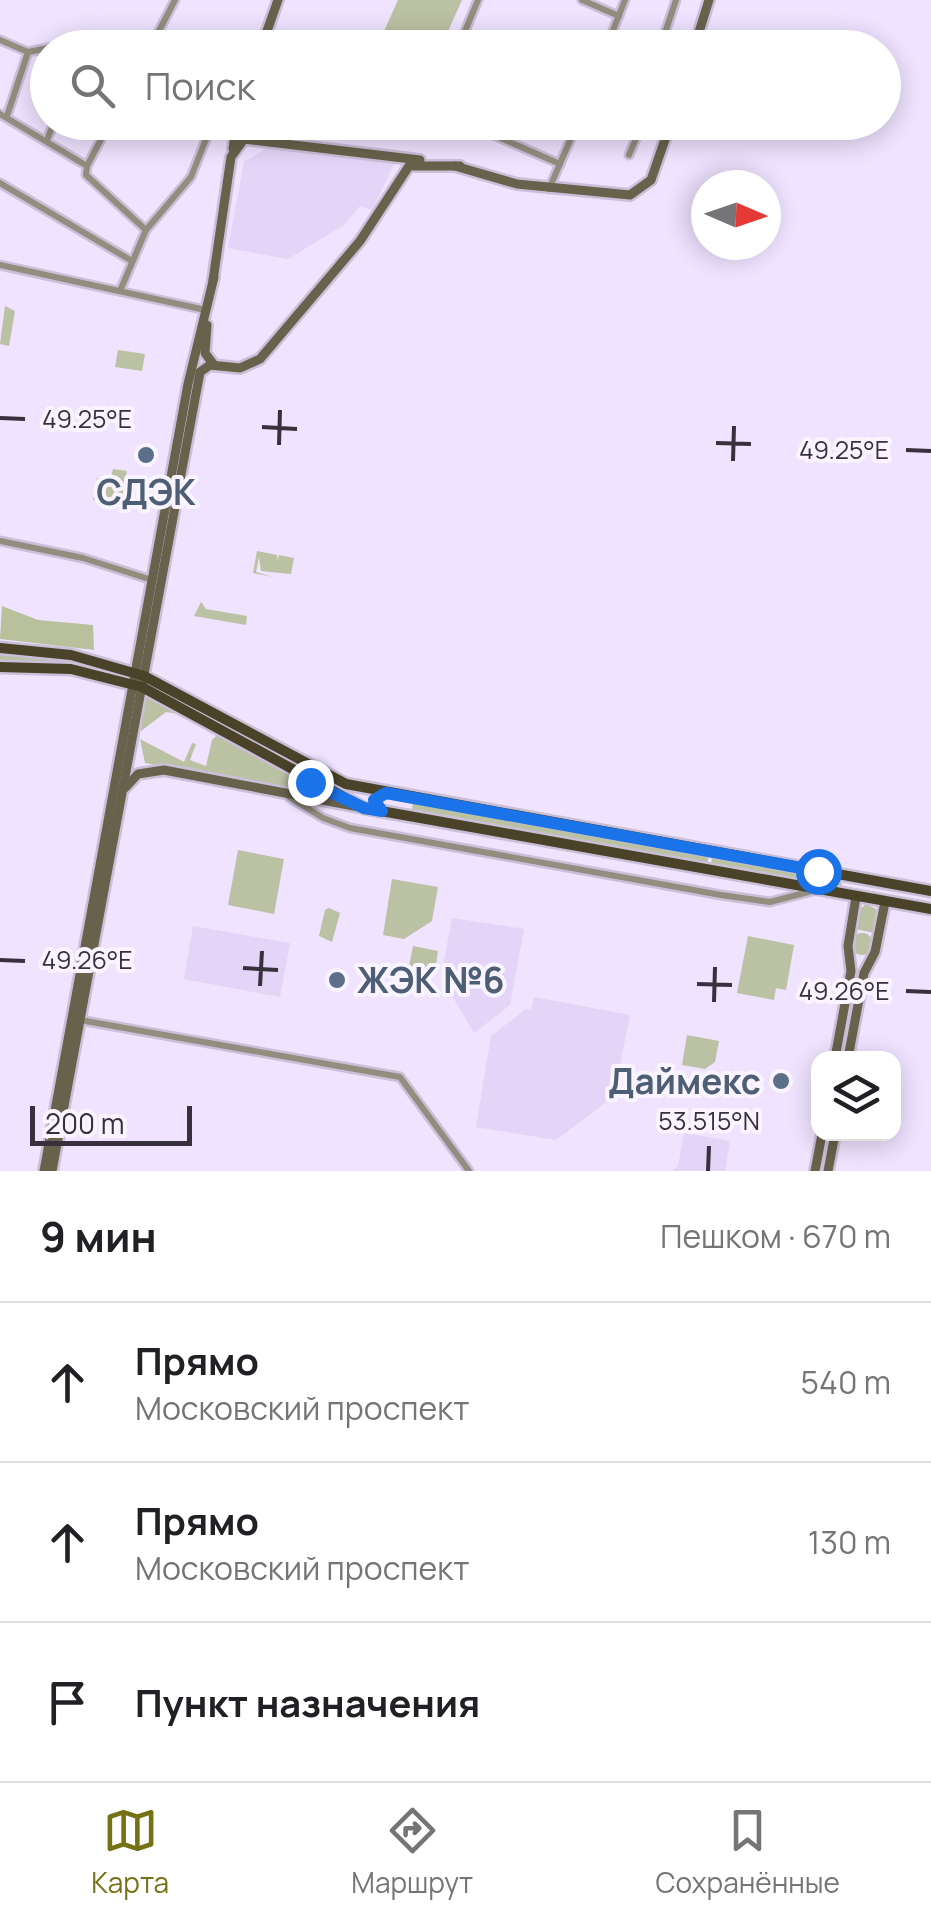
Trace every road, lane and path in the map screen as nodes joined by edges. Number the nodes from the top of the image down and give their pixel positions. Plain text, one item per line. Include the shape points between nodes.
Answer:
1 (175, 0) edge
2 (278, 0) edge
3 (478, 0) edge
4 (582, 0) edge
5 (626, 0) edge
6 (676, 0) edge
7 (709, 0) edge
8 (619, 16) junction
9 (159, 30) edge
10 (267, 30) edge
11 (466, 30) edge
12 (613, 30) edge
13 (666, 30) edge
14 (700, 30) edge
15 (0, 40) edge
16 (28, 52) joint
17 (3, 115) edge
18 (30, 130) edge
19 (47, 140) edge
20 (101, 140) edge
21 (206, 140) edge
22 (235, 140) edge
23 (244, 140) edge
24 (273, 140) edge
25 (505, 140) edge
26 (570, 140) edge
27 (636, 140) edge
28 (666, 140) edge
29 (384, 155) junction
30 (630, 155) dead end
31 (232, 157) junction
32 (560, 164) junction
33 (88, 166) junction
34 (460, 166) junction
35 (400, 176) junction
36 (0, 184) edge
37 (548, 189) junction
38 (146, 230) junction
39 (132, 261) junction
40 (0, 265) edge
41 (214, 277) junction
42 (120, 292) junction
43 (201, 310) dead end
44 (214, 365) junction
45 (192, 385) junction
46 (0, 542) edge
47 (157, 581) junction
48 (0, 648) edge
49 (0, 667) edge
50 (138, 680) junction
51 (330, 785) junction
52 (284, 793) junction
53 (386, 793) junction
54 (313, 798) junction
55 (120, 800) junction
56 (364, 808) junction
57 (310, 810) junction
58 (382, 811) junction
59 (860, 880) junction
60 (888, 884) junction
61 (817, 889) junction
62 (931, 891) edge
63 (856, 897) junction
64 (885, 902) junction
65 (931, 909) edge
66 (849, 952) junction
67 (872, 956) junction
68 (851, 971) junction
69 (864, 974) junction
70 (80, 1020) junction
71 (837, 1051) edge
72 (849, 1051) edge
73 (821, 1141) edge
74 (834, 1141) edge
75 (44, 1171) edge
76 (52, 1171) edge
77 (469, 1171) edge
78 (815, 1171) edge
79 (828, 1171) edge

1 - 9 street
2 - 10 main road
3 - 11 street
4 - 8 street
5 - 8 street
6 - 13 street
7 - 14 main road
8 - 12 street
15 - 16 street
16 - 17 street
17 - 18 street
19 - 33 street
20 - 33 street
21 - 38 street via 192,177
22 - 31 main road
23 - 31 main road
24 - 29 main road
25 - 32 street
26 - 32 street
27 - 30 street
28 - 37 main road via 656,172 638,193
29 - 34 main road
29 - 35 main road via 397,161
31 - 41 main road
32 - 37 street
33 - 38 street via 86,175
34 - 35 main road via 413,164
34 - 37 main road
35 - 44 main road via 360,242 260,360 240,368
36 - 39 street
38 - 39 street
39 - 42 street
40 - 42 street
41 - 44 main road via 204,347
41 - 45 main road
42 - 43 street
44 - 45 main road
45 - 47 main road
46 - 47 street
47 - 50 main road
48 - 50 main road via 71,655
49 - 50 main road
50 - 51 main road
50 - 55 main road
50 - 75 main road
51 - 53 main road
51 - 56 main road
52 - 54 main road
52 - 55 main road via 155,770 131,778
52 - 57 street
53 - 58 main road via 374,800
53 - 59 main road
54 - 56 main road
54 - 57 street
55 - 70 main road
56 - 58 main road
57 - 61 street via 350,828 746,899 770,902
58 - 61 main road
59 - 60 main road
59 - 63 main road
60 - 62 main road
60 - 64 main road
61 - 63 main road
63 - 64 main road
63 - 66 main road
64 - 65 main road
64 - 67 main road
66 - 67 main road via 860,961
66 - 68 main road
67 - 69 main road
68 - 69 main road via 858,966
68 - 71 main road
69 - 72 main road
70 - 76 main road
70 - 77 street via 400,1077
73 - 78 main road
74 - 79 main road

